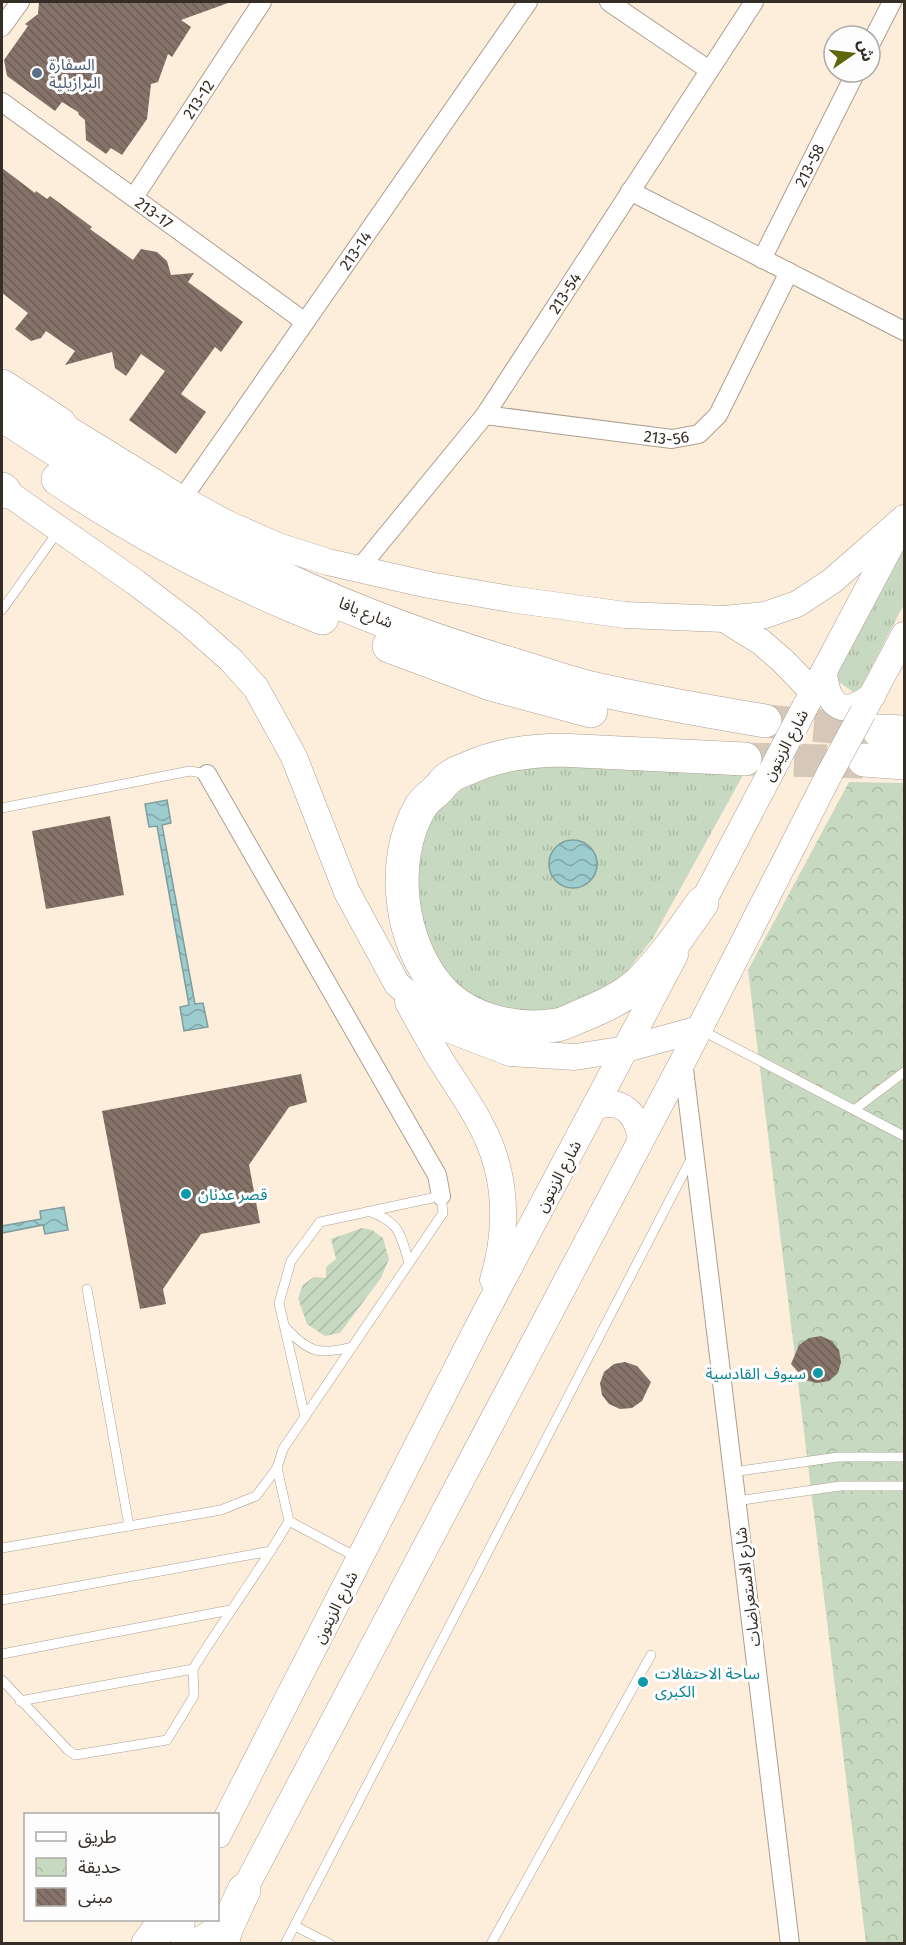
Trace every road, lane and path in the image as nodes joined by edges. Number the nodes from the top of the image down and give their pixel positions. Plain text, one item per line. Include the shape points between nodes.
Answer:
1 (20, 2) edge
2 (262, 2) edge
3 (528, 2) edge
4 (609, 2) edge
5 (754, 2) edge
6 (892, 2) edge
7 (881, 24) edge
8 (2, 27) edge
9 (709, 70) junction
10 (850, 84) edge
11 (2, 102) edge
12 (630, 191) junction
13 (134, 197) junction
14 (762, 259) junction
15 (789, 272) junction
16 (305, 322) junction
17 (904, 331) edge
18 (2, 381) edge
19 (2, 386) edge
20 (2, 415) edge
21 (485, 415) junction
22 (60, 424) junction
23 (2, 441) edge
24 (3, 490) edge
25 (182, 499) junction
26 (904, 518) edge
27 (59, 530) junction
28 (358, 570) junction
29 (2, 610) edge
30 (724, 619) junction
31 (904, 635) edge
32 (814, 690) junction
33 (879, 740) edge
34 (759, 748) junction
35 (207, 774) joint
36 (2, 808) edge
37 (702, 903) junction
38 (397, 984) junction
39 (699, 1029) junction
40 (626, 1049) junction
41 (683, 1061) junction
42 (904, 1072) edge
43 (595, 1107) junction
44 (854, 1110) junction
45 (904, 1136) edge
46 (641, 1138) junction
47 (694, 1154) junction
48 (441, 1196) junction
49 (368, 1211) junction
50 (409, 1263) junction
51 (87, 1289) dead end
52 (483, 1317) junction
53 (285, 1327) junction
54 (352, 1347) junction
55 (305, 1417) junction
56 (904, 1457) edge
57 (277, 1468) junction
58 (733, 1472) junction
59 (904, 1486) edge
60 (736, 1501) junction
61 (289, 1521) junction
62 (129, 1526) junction
63 (2, 1548) edge
64 (271, 1551) junction
65 (360, 1558) junction
66 (2, 1600) edge
67 (230, 1611) junction
68 (2, 1654) edge
69 (651, 1655) dead end
70 (193, 1669) junction
71 (2, 1680) edge
72 (20, 1701) junction
73 (219, 1833) edge
74 (244, 1890) joint
75 (165, 1921) edge
76 (180, 1921) edge
77 (180, 1921) edge
78 (295, 1926) junction
79 (223, 1931) edge
80 (148, 1944) edge
81 (168, 1944) edge
82 (207, 1944) edge
83 (285, 1944) edge
84 (330, 1944) edge
85 (491, 1944) edge
86 (790, 1944) edge

1 - 8 street
2 - 13 street, 213-12
3 - 16 street, 213-14
4 - 9 street
5 - 9 street, 213-54
6 - 7 street
9 - 12 street, 213-54
10 - 14 street, 213-58
11 - 13 street, 213-17
12 - 14 street
12 - 21 street, 213-54
13 - 16 street, 213-17
14 - 15 street
15 - 17 street
15 - 21 street, 213-56 via 718,415 699,434 672,439
16 - 25 street, 213-14
18 - 22 main road
19 - 22 highway
20 - 34 highway, شارع يافا via 95,476 220,547 307,588 430,638 586,687 686,708
21 - 28 street, 213-54
22 - 25 main road
23 - 34 highway, شارع يافا via 122,519 201,563 261,593 413,656 491,684 603,714
24 - 27 main road
25 - 28 main road via 278,546
26 - 30 main road via 832,581 797,604 765,615
26 - 32 main road, شارع الزيتون
27 - 29 lane
27 - 38 main road via 189,623 256,688 294,757 347,892
28 - 30 main road via 510,600 624,615
30 - 32 main road via 761,642
31 - 33 main road
32 - 33 main road via 828,694 839,705 859,705
32 - 34 main road, شارع الزيتون, bridge
33 - 39 main road, bridge via 830,773
34 - 37 main road, شارع الزيتون
34 - 37 highway via 529,751 486,760 450,777 422,805 409,835 402,866 407,925 420,959 440,989 466,1010 522,1028 558,1025 606,1006 640,983
35 - 36 lane via 190,771
35 - 48 street via 437,1175
37 - 40 main road, شارع الزيتون
38 - 40 main road via 450,1030 510,1053 575,1057
38 - 52 main road via 479,1120 497,1166 503,1208 499,1260
39 - 40 main road
39 - 41 main road
39 - 44 lane
40 - 43 main road, شارع الزيتون
41 - 46 main road
41 - 47 street, شارع الاستعراضات
42 - 44 lane
43 - 46 main road via 613,1104 629,1112 638,1124
43 - 52 main road, شارع الزيتون
44 - 45 lane
46 - 74 main road
47 - 58 street, شارع الاستعراضات
47 - 78 lane
48 - 49 lane
48 - 50 lane via 443,1213
49 - 50 lane via 392,1222
49 - 53 lane via 320,1222 291,1261 279,1303
50 - 54 lane
51 - 62 lane
52 - 65 main road, شارع الزيتون
53 - 54 lane via 317,1351 331,1353
53 - 55 lane
54 - 55 lane
55 - 57 lane via 283,1449
56 - 58 lane via 838,1457
57 - 61 lane
57 - 62 lane via 256,1496 221,1510
58 - 60 street, شارع الاستعراضات
59 - 60 lane via 840,1486
60 - 86 street, شارع الاستعراضات
61 - 64 lane
61 - 65 lane
62 - 63 lane
64 - 66 lane
64 - 67 lane
65 - 73 main road, شارع الزيتون
67 - 68 lane
67 - 70 lane
69 - 85 lane
70 - 72 lane
70 - 72 lane via 194,1696 167,1740 75,1755
71 - 72 lane
74 - 79 highway
75 - 80 highway
76 - 79 main road via 184,1939 191,1942
77 - 81 main road
78 - 83 lane
78 - 84 lane
79 - 82 main road

